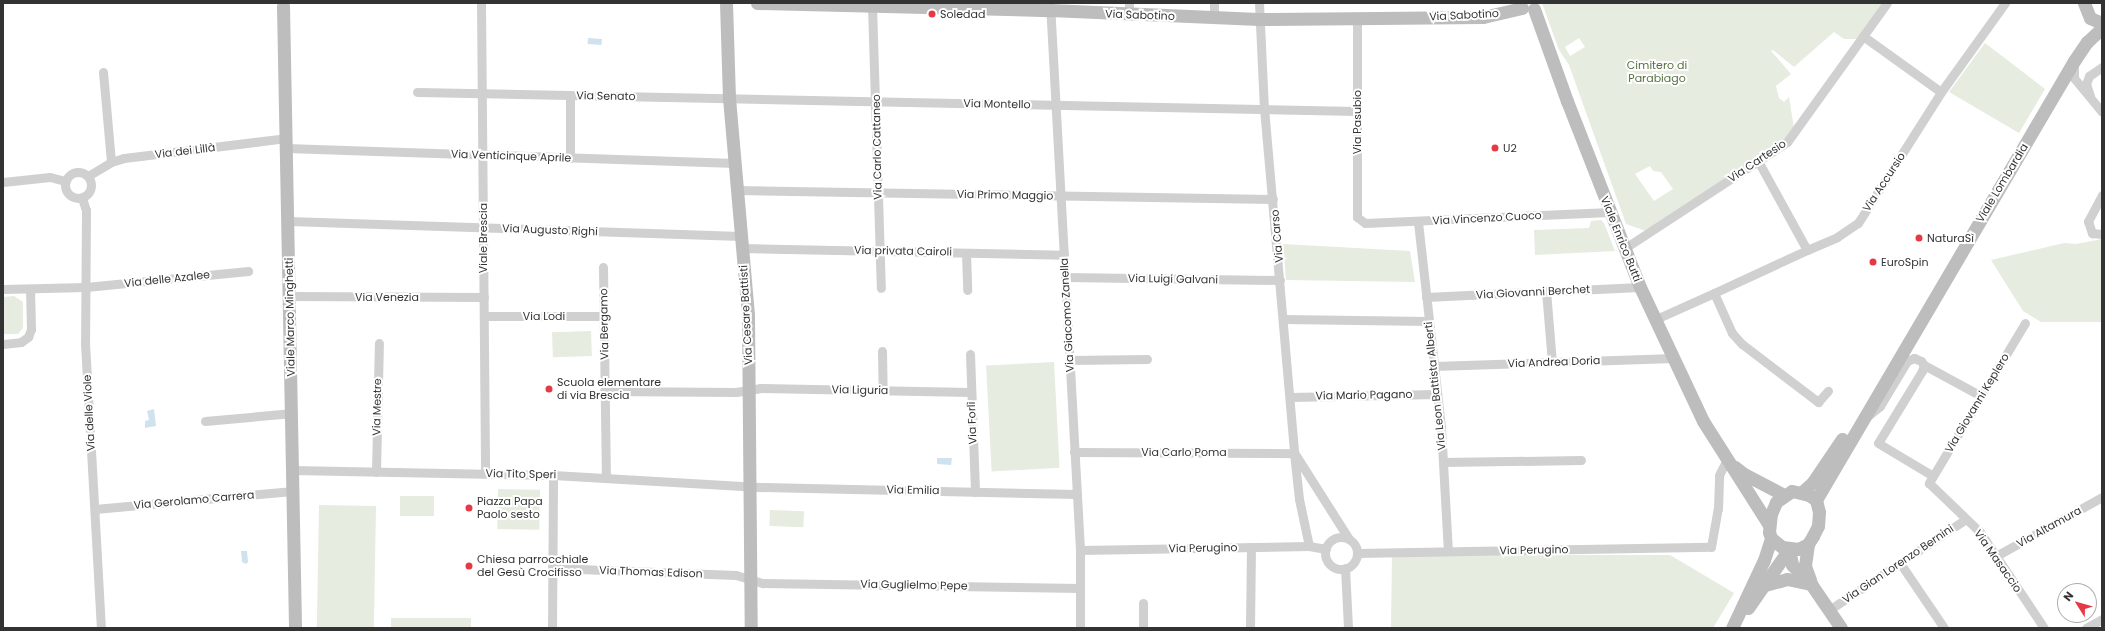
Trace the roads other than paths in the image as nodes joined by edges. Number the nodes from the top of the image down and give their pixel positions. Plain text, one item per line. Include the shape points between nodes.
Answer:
1 (481, 3) edge
2 (726, 3) edge
3 (757, 3) edge
4 (1214, 3) edge
5 (1259, 3) edge
6 (1887, 3) edge
7 (2005, 3) edge
8 (2084, 3) edge
9 (281, 4) edge
10 (872, 6) junction
11 (1529, 6) edge
12 (1050, 7) edge
13 (1129, 9) edge
14 (1214, 17) junction
15 (1357, 17) junction
16 (1259, 19) junction
17 (2096, 21) edge
18 (2102, 28) edge
19 (1863, 36) junction
20 (2087, 42) junction
21 (2074, 61) junction
22 (2102, 67) edge
23 (103, 72) dead end
24 (2078, 86) junction
25 (2057, 91) junction
26 (417, 92) dead end
27 (1941, 92) junction
28 (482, 93) junction
29 (570, 95) junction
30 (729, 98) junction
31 (2091, 99) junction
32 (876, 101) junction
33 (1056, 105) junction
34 (1264, 108) junction
35 (1357, 111) junction
36 (2102, 112) edge
37 (286, 143) junction
38 (483, 155) junction
39 (570, 158) junction
40 (1758, 161) junction
41 (111, 162) junction
42 (735, 164) junction
43 (88, 176) junction
44 (65, 181) junction
45 (3, 182) edge
46 (737, 190) junction
47 (878, 193) junction
48 (2102, 195) edge
49 (1060, 196) junction
50 (82, 198) junction
51 (1273, 199) junction
52 (1610, 212) junction
53 (288, 222) junction
54 (1418, 222) junction
55 (1365, 223) joint
56 (483, 228) junction
57 (2102, 234) edge
58 (741, 242) junction
59 (1625, 248) junction
60 (1807, 250) junction
61 (880, 251) junction
62 (966, 253) junction
63 (1064, 255) junction
64 (603, 267) dead end
65 (248, 271) dead end
66 (1065, 277) junction
67 (1280, 280) junction
68 (86, 287) junction
69 (1640, 287) junction
70 (881, 288) dead end
71 (3, 289) edge
72 (30, 289) junction
73 (967, 290) dead end
74 (1546, 291) junction
75 (1714, 293) junction
76 (290, 296) junction
77 (484, 297) junction
78 (1426, 297) junction
79 (484, 316) junction
80 (603, 316) junction
81 (1284, 319) junction
82 (1656, 319) junction
83 (1429, 321) junction
84 (2025, 324) dead end
85 (379, 343) dead end
86 (3, 344) edge
87 (1906, 345) junction
88 (882, 352) dead end
89 (970, 354) dead end
90 (1675, 358) junction
91 (1147, 359) dead end
92 (1069, 360) junction
93 (1552, 362) junction
94 (1924, 365) junction
95 (1434, 366) junction
96 (749, 390) junction
97 (883, 390) junction
98 (604, 391) junction
99 (1828, 391) dead end
100 (971, 392) junction
101 (1437, 394) junction
102 (1981, 396) junction
103 (1291, 397) junction
104 (292, 413) junction
105 (1862, 419) junction
106 (205, 421) dead end
107 (1074, 452) junction
108 (1294, 453) junction
109 (1581, 460) dead end
110 (1727, 460) junction
111 (1442, 462) junction
112 (292, 470) junction
113 (376, 472) junction
114 (485, 473) junction
115 (553, 475) junction
116 (606, 477) junction
117 (1931, 480) junction
118 (750, 485) junction
119 (293, 491) junction
120 (975, 492) junction
121 (1802, 492) junction
122 (1077, 494) junction
123 (1784, 495) junction
124 (2102, 497) edge
125 (1816, 500) junction
126 (94, 509) junction
127 (1966, 519) junction
128 (1769, 525) junction
129 (1771, 538) junction
130 (1349, 539) junction
131 (1808, 544) junction
132 (1309, 546) junction
133 (1251, 547) junction
134 (1326, 549) junction
135 (1789, 549) junction
136 (1080, 550) junction
137 (1448, 551) junction
138 (1357, 553) junction
139 (1996, 556) junction
140 (1900, 563) junction
141 (552, 568) junction
142 (1345, 568) junction
143 (750, 579) junction
144 (1812, 584) junction
145 (1765, 585) junction
146 (1080, 588) junction
147 (1143, 603) dead end
148 (1829, 610) junction
149 (2102, 619) edge
150 (101, 628) edge
151 (295, 628) edge
152 (552, 628) edge
153 (751, 628) edge
154 (1080, 628) edge
155 (1143, 628) edge
156 (1250, 628) edge
157 (1348, 628) edge
158 (1732, 628) edge
159 (1841, 628) edge
160 (1944, 628) edge
161 (2044, 628) edge
162 (2086, 628) edge

1 - 28 street, Viale Brescia
2 - 30 street, Via Cesare Battisti
3 - 10 street, Via Sabotino
4 - 14 street
5 - 16 street, Via Carso
6 - 19 street, Via Cartesio
7 - 27 street, Via Accursio
8 - 17 street, Viale Lombardia
9 - 37 street, Viale Marco Minghetti
10 - 12 street, Via Sabotino
10 - 32 street, Via Carlo Cattaneo
11 - 15 street, Via Sabotino via 1483,17
11 - 52 street, Viale Enrico Butti
12 - 13 street, Via Sabotino
12 - 33 street, Via Giacomo Zanella
13 - 14 street, Via Sabotino
14 - 16 street, Via Sabotino
15 - 16 street, Via Sabotino
15 - 35 street, Via Pasubio
16 - 34 street, Via Carso
17 - 20 street, Viale Lombardia
18 - 20 street, Viale Lombardia
19 - 27 street
19 - 40 street, Via Cartesio via 1787,142
20 - 21 street, Viale Lombardia
21 - 24 street via 2074,78
21 - 25 street, Viale Lombardia
22 - 31 street via 2089,76 2086,84
23 - 41 street
24 - 25 street
24 - 31 street
25 - 87 street, Viale Lombardia
26 - 28 street, Via Senato
27 - 60 street, Via Accursio via 1858,222 1837,237
28 - 29 street, Via Senato
28 - 38 street, Viale Brescia
29 - 30 street, Via Senato
29 - 39 street
30 - 32 street, Via Montello
30 - 42 street, Via Cesare Battisti
31 - 36 street
32 - 33 street, Via Montello
32 - 47 street, Via Carlo Cattaneo
33 - 34 street, Via Montello
33 - 49 street, Via Giacomo Zanella
34 - 35 street, Via Montello
34 - 51 street, Via Carso
35 - 55 street, Via Pasubio via 1358,217
37 - 38 street, Via Venticinque Aprile
37 - 41 street, Via dei Lillà
37 - 53 street, Viale Marco Minghetti
38 - 39 street, Via Venticinque Aprile
38 - 56 street, Viale Brescia
39 - 42 street, Via Venticinque Aprile
40 - 59 street, Via Cartesio
40 - 60 street
41 - 43 street, Via dei Lillà
42 - 46 street, Via Cesare Battisti
43 - 44 street via 77,171 70,174
43 - 50 street via 90,189
44 - 45 street via 50,177
44 - 50 street via 65,189 70,196
46 - 47 street, Via Primo Maggio
46 - 58 street, Via Cesare Battisti
47 - 49 street, Via Primo Maggio
47 - 61 street, Via Carlo Cattaneo
48 - 57 street via 2088,221 2090,230
49 - 51 street, Via Primo Maggio
49 - 63 street, Via Giacomo Zanella
50 - 68 street, Via delle Viole via 86,210
51 - 67 street, Via Carso
52 - 54 street, Via Vincenzo Cuoco
52 - 59 street, Viale Enrico Butti
53 - 56 street, Via Augusto Righi
53 - 76 street, Viale Marco Minghetti
54 - 55 street, Via Vincenzo Cuoco
54 - 78 street, Via Leon Battista Alberti
56 - 58 street, Via Augusto Righi
56 - 77 street, Viale Brescia
58 - 61 street, Via privata Cairoli
58 - 96 street, Via Cesare Battisti via 748,315
59 - 69 street, Viale Enrico Butti
60 - 75 street, Via Accursio
61 - 62 street, Via privata Cairoli
61 - 70 street, Via Carlo Cattaneo
62 - 63 street, Via privata Cairoli
62 - 73 street
63 - 66 street, Via Giacomo Zanella
64 - 80 street, Via Bergamo
65 - 68 street, Via delle Azalee
66 - 67 street, Via Luigi Galvani
66 - 92 street, Via Giacomo Zanella
67 - 81 street, Via Carso
68 - 72 street, Via delle Azalee
68 - 126 street, Via delle Viole via 86,343
69 - 74 street, Via Giovanni Berchet
69 - 82 street, Viale Enrico Butti
71 - 72 street, Via delle Azalee
72 - 86 street via 31,329 28,337 21,342
74 - 78 street, Via Giovanni Berchet
74 - 93 street
75 - 82 street, Via Accursio
75 - 99 street via 1732,334 1742,344 1818,402
76 - 77 street, Via Venezia
76 - 104 street, Viale Marco Minghetti
77 - 79 street, Viale Brescia
78 - 83 street, Via Leon Battista Alberti
79 - 80 street, Via Lodi
79 - 114 street, Viale Brescia
80 - 98 street, Via Bergamo
81 - 83 street
81 - 103 street, Via Carso
82 - 90 street, Viale Enrico Butti
83 - 95 street, Via Leon Battista Alberti
84 - 102 street, Via Giovanni Keplero
85 - 113 street, Via Mestre
87 - 105 street, Viale Lombardia
87 - 121 street, Viale Lombardia via 1813,482
88 - 97 street
89 - 100 street, Via Forlì
90 - 93 street, Via Andrea Doria
90 - 110 street, Viale Enrico Butti via 1704,421
91 - 92 street
92 - 107 street, Via Giacomo Zanella
93 - 95 street, Via Andrea Doria
94 - 102 street
94 - 105 street via 1914,358 1907,361 1880,406
94 - 117 street, Via Masaccio via 1878,443
95 - 101 street, Via Leon Battista Alberti
96 - 97 street, Via Liguria
96 - 98 street, Via Liguria
96 - 118 street, Via Cesare Battisti
97 - 100 street, Via Liguria
98 - 116 street, Via Bergamo
100 - 120 street, Via Forlì
101 - 103 street, Via Mario Pagano
101 - 111 street, Via Leon Battista Alberti
102 - 117 street, Via Giovanni Keplero
103 - 108 street, Via Carso
104 - 106 street
104 - 112 street, Viale Marco Minghetti
105 - 125 street, Viale Lombardia
107 - 108 street, Via Carlo Poma
107 - 122 street, Via Giacomo Zanella
108 - 130 street, Via Carso
108 - 132 street, Via Carso
109 - 111 street
110 - 123 street via 1744,474
110 - 128 street, Viale Enrico Butti
110 - 137 street, Via Perugino via 1718,475 1718,509 1711,546
111 - 137 street, Via Leon Battista Alberti
112 - 113 street, Via Tito Speri
112 - 119 street, Viale Marco Minghetti
113 - 114 street, Via Tito Speri
114 - 115 street, Via Tito Speri
115 - 116 street, Via Tito Speri
115 - 141 street
116 - 118 street, Via Tito Speri
117 - 127 street, Via Masaccio
118 - 120 street, Via Emilia
118 - 143 street, Via Cesare Battisti
119 - 126 street, Via Gerolamo Carrera
119 - 151 street, Viale Marco Minghetti
120 - 122 street, Via Emilia
121 - 123 street
121 - 125 street
122 - 136 street, Via Giacomo Zanella
123 - 128 street via 1774,508
124 - 139 street, Via Altamura
125 - 131 street via 1819,512 1818,526
126 - 150 street, Via delle Viole
127 - 139 street, Via Masaccio via 1980,532
127 - 140 street, Via Gian Lorenzo Bernini
128 - 129 street
129 - 135 street
129 - 158 street via 1764,560
130 - 134 street via 1335,538
130 - 138 street via 1355,545
131 - 135 street via 1798,549
131 - 144 street via 1805,566
132 - 133 street, Via Perugino
132 - 134 street, Via Perugino
133 - 136 street, Via Perugino
133 - 156 street
134 - 142 street via 1330,564
135 - 144 street via 1792,565
135 - 145 street
136 - 146 street, Via Giacomo Zanella
137 - 138 street, Via Perugino
138 - 142 street via 1354,562
139 - 161 street, Via Masaccio
140 - 148 street, Via Gian Lorenzo Bernini
140 - 160 street
141 - 143 street, Via Thomas Edison via 736,575
141 - 152 street
142 - 157 street
143 - 146 street, Via Guglielmo Pepe via 763,583
143 - 153 street, Via Cesare Battisti
144 - 145 street via 1787,579
144 - 148 street
145 - 158 street
146 - 154 street, Via Giacomo Zanella
147 - 155 street
148 - 159 street
149 - 162 street

